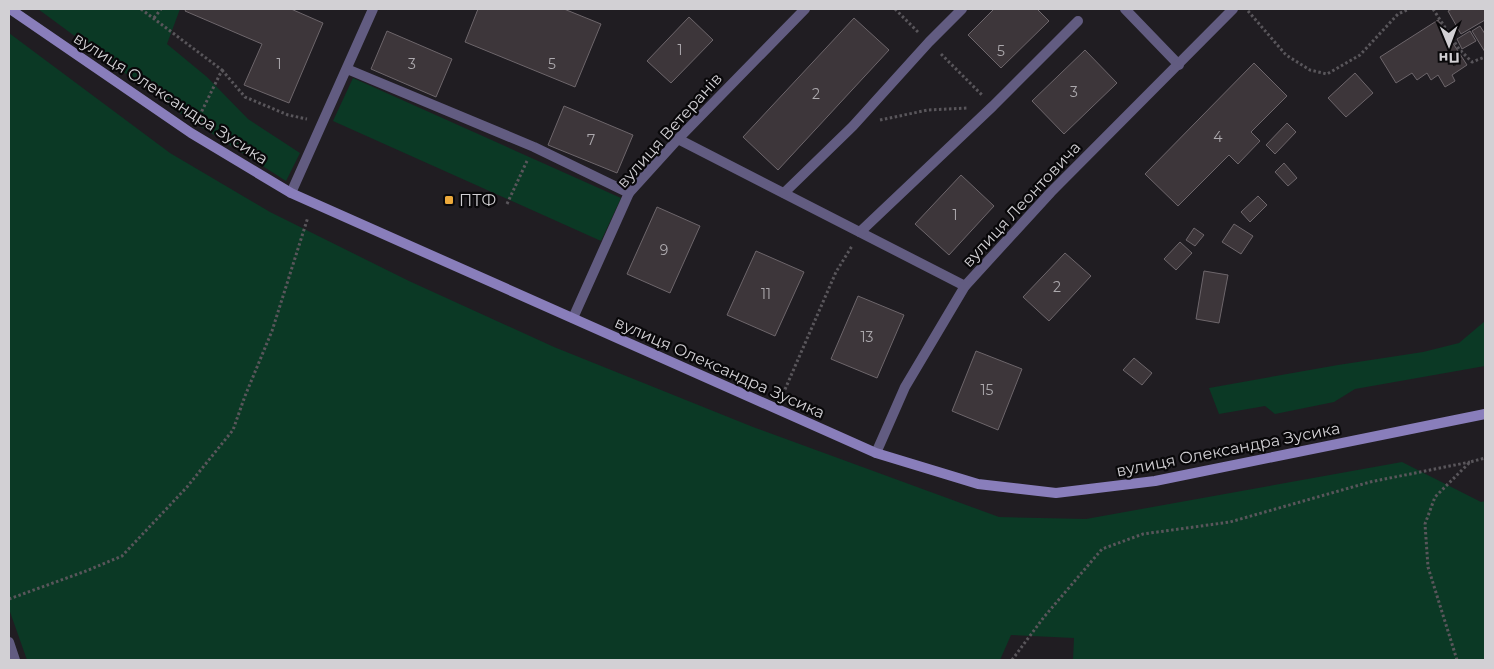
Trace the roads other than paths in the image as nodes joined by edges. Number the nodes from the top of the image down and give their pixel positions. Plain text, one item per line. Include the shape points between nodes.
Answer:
1 (10, 9) edge
2 (373, 9) edge
3 (805, 9) edge
4 (962, 9) edge
5 (1124, 9) edge
6 (1233, 9) edge
7 (1078, 21) dead end
8 (1179, 65) junction
9 (347, 69) junction
10 (678, 139) junction
11 (291, 193) junction
12 (629, 193) junction
13 (784, 193) junction
14 (860, 232) junction
15 (965, 286) junction
16 (573, 318) junction
17 (1485, 414) edge
18 (876, 453) junction
19 (9, 642) edge
20 (15, 660) edge

1 - 11 main road, вулиця Олександра Зусика via 192,133
2 - 9 street
3 - 10 street, вулиця Ветеранів
4 - 13 street via 853,126
5 - 8 street
6 - 8 street, вулиця Леонтовича
7 - 14 street
8 - 15 street, вулиця Леонтовича via 1051,192
9 - 11 street
9 - 12 street via 534,147
10 - 12 street, вулиця Ветеранів
10 - 13 street
11 - 16 main road, вулиця Олександра Зусика
12 - 16 street, вулиця Ветеранів
13 - 14 street
14 - 15 street
15 - 18 street, вулиця Леонтовича via 906,387
16 - 18 main road, вулиця Олександра Зусика
17 - 18 main road, вулиця Олександра Зусика via 1154,481 1056,492 978,484
19 - 20 street

